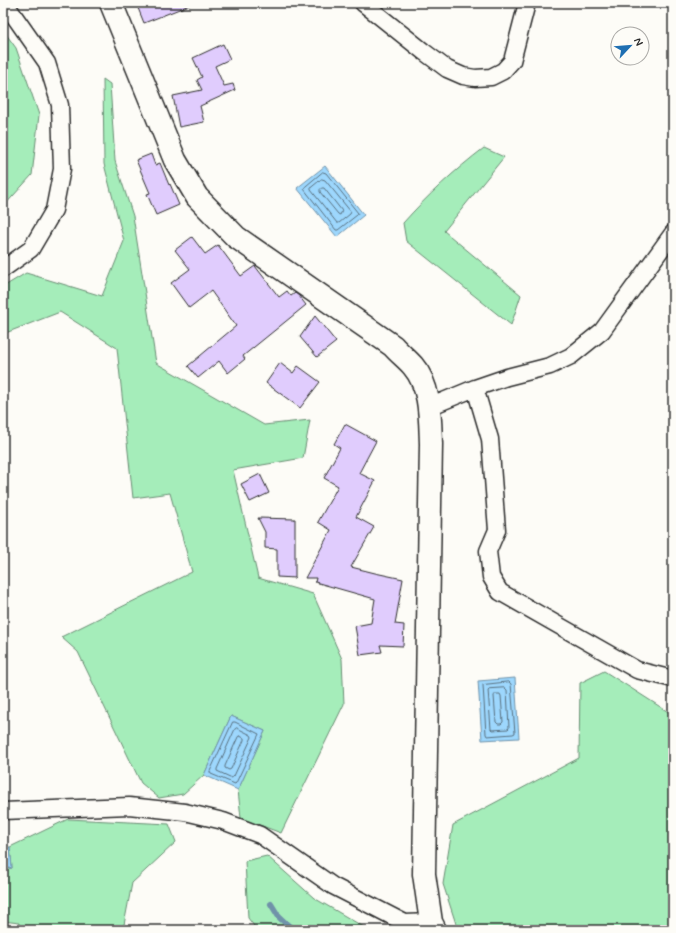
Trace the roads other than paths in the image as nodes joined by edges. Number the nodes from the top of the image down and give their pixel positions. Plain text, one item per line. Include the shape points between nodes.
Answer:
1 (4, 3) edge
2 (111, 3) edge
3 (363, 3) edge
4 (527, 3) edge
5 (673, 233) edge
6 (3, 270) edge
7 (475, 388) junction
8 (429, 407) junction
9 (673, 679) edge
10 (3, 811) edge
11 (433, 926) edge

1 - 6 street via 47,63 60,104 62,169 54,210 30,249
2 - 8 street via 175,160 197,197 236,237 393,346 414,367 423,384
3 - 4 street via 447,69 475,78 491,77 503,72 512,61
5 - 7 street via 602,331 576,352 550,366
7 - 8 street
7 - 9 street via 490,439 497,530 488,551 491,577 500,592 637,670
8 - 11 street via 432,444 424,874
10 - 11 street via 129,806 185,812 223,821 260,835 332,886 405,923

